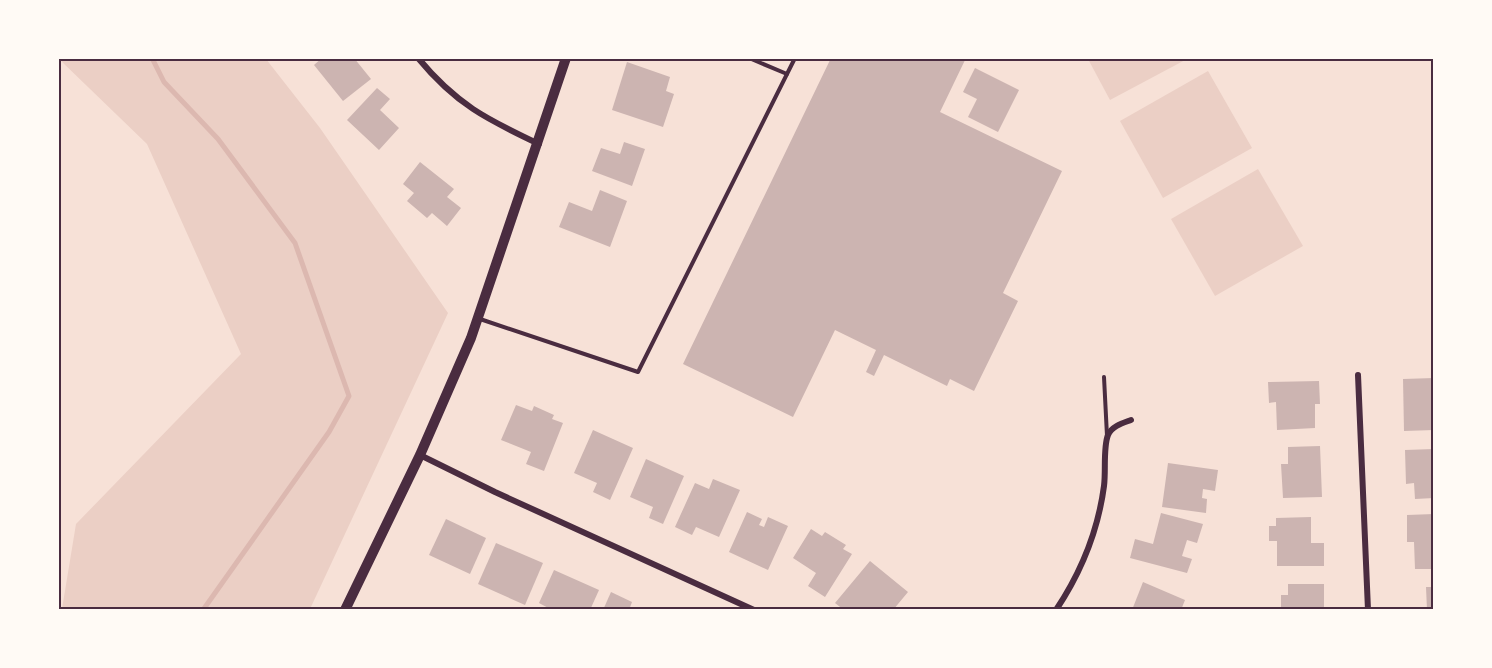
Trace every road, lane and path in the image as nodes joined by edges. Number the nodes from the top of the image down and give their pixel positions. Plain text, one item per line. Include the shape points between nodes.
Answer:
1 (418, 58) edge
2 (566, 58) edge
3 (749, 58) edge
4 (795, 58) edge
5 (787, 74) junction
6 (539, 144) junction
7 (479, 319) junction
8 (1358, 375) dead end
9 (1104, 377) dead end
10 (1131, 420) dead end
11 (1107, 440) junction
12 (420, 455) junction
13 (345, 609) edge
14 (754, 609) edge
15 (1056, 609) edge
16 (1368, 609) edge

1 - 6 street via 448,92 468,107
2 - 6 street
3 - 5 lane
4 - 5 lane
5 - 7 lane via 638,372
6 - 7 street
7 - 12 street
8 - 16 street
9 - 11 lane
10 - 11 street via 1114,427
11 - 15 street via 1096,528 1078,573
12 - 13 street
12 - 14 street

